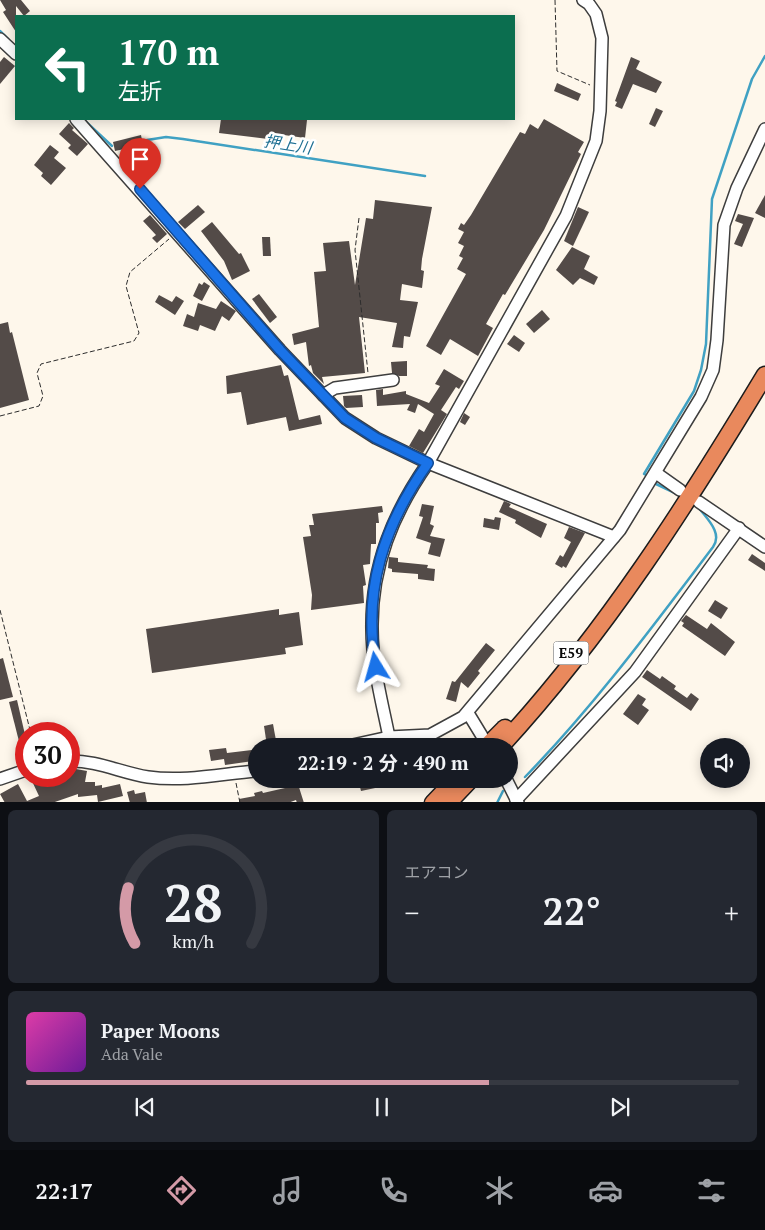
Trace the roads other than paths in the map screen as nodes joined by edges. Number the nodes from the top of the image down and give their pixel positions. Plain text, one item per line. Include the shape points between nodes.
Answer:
1 (584, 0) edge
2 (0, 39) edge
3 (15, 53) edge
4 (77, 120) edge
5 (765, 129) edge
6 (765, 374) edge
7 (393, 380) dead end
8 (323, 394) junction
9 (428, 463) junction
10 (656, 473) junction
11 (680, 490) dead end
12 (699, 502) dead end
13 (739, 528) junction
14 (614, 536) junction
15 (765, 547) edge
16 (650, 556) junction
17 (468, 713) junction
18 (389, 738) joint
19 (483, 738) edge
20 (488, 738) edge
21 (508, 738) edge
22 (80, 761) edge
23 (248, 772) edge
24 (15, 774) edge
25 (0, 779) edge
26 (447, 788) edge
27 (462, 788) edge
28 (510, 788) edge
29 (517, 801) edge
30 (434, 802) edge
31 (449, 802) edge

1 - 9 street via 600,25 601,90 596,141 566,216
2 - 3 street
4 - 8 street via 280,350
5 - 10 street via 733,197 724,225 717,340 712,370 701,397
6 - 16 highway, E59 via 715,458
7 - 8 street via 336,388
8 - 9 street via 359,429
9 - 14 street
9 - 18 street via 406,495 393,522 374,593 373,650
10 - 11 street
10 - 14 street
12 - 13 street
13 - 15 street
13 - 29 street via 636,672
14 - 17 street
16 - 20 highway, E59 via 540,691
16 - 21 highway, E59 via 559,681
17 - 18 street via 430,735
17 - 19 street
22 - 23 street via 162,778
24 - 25 street
26 - 30 highway
27 - 31 highway
28 - 29 street

